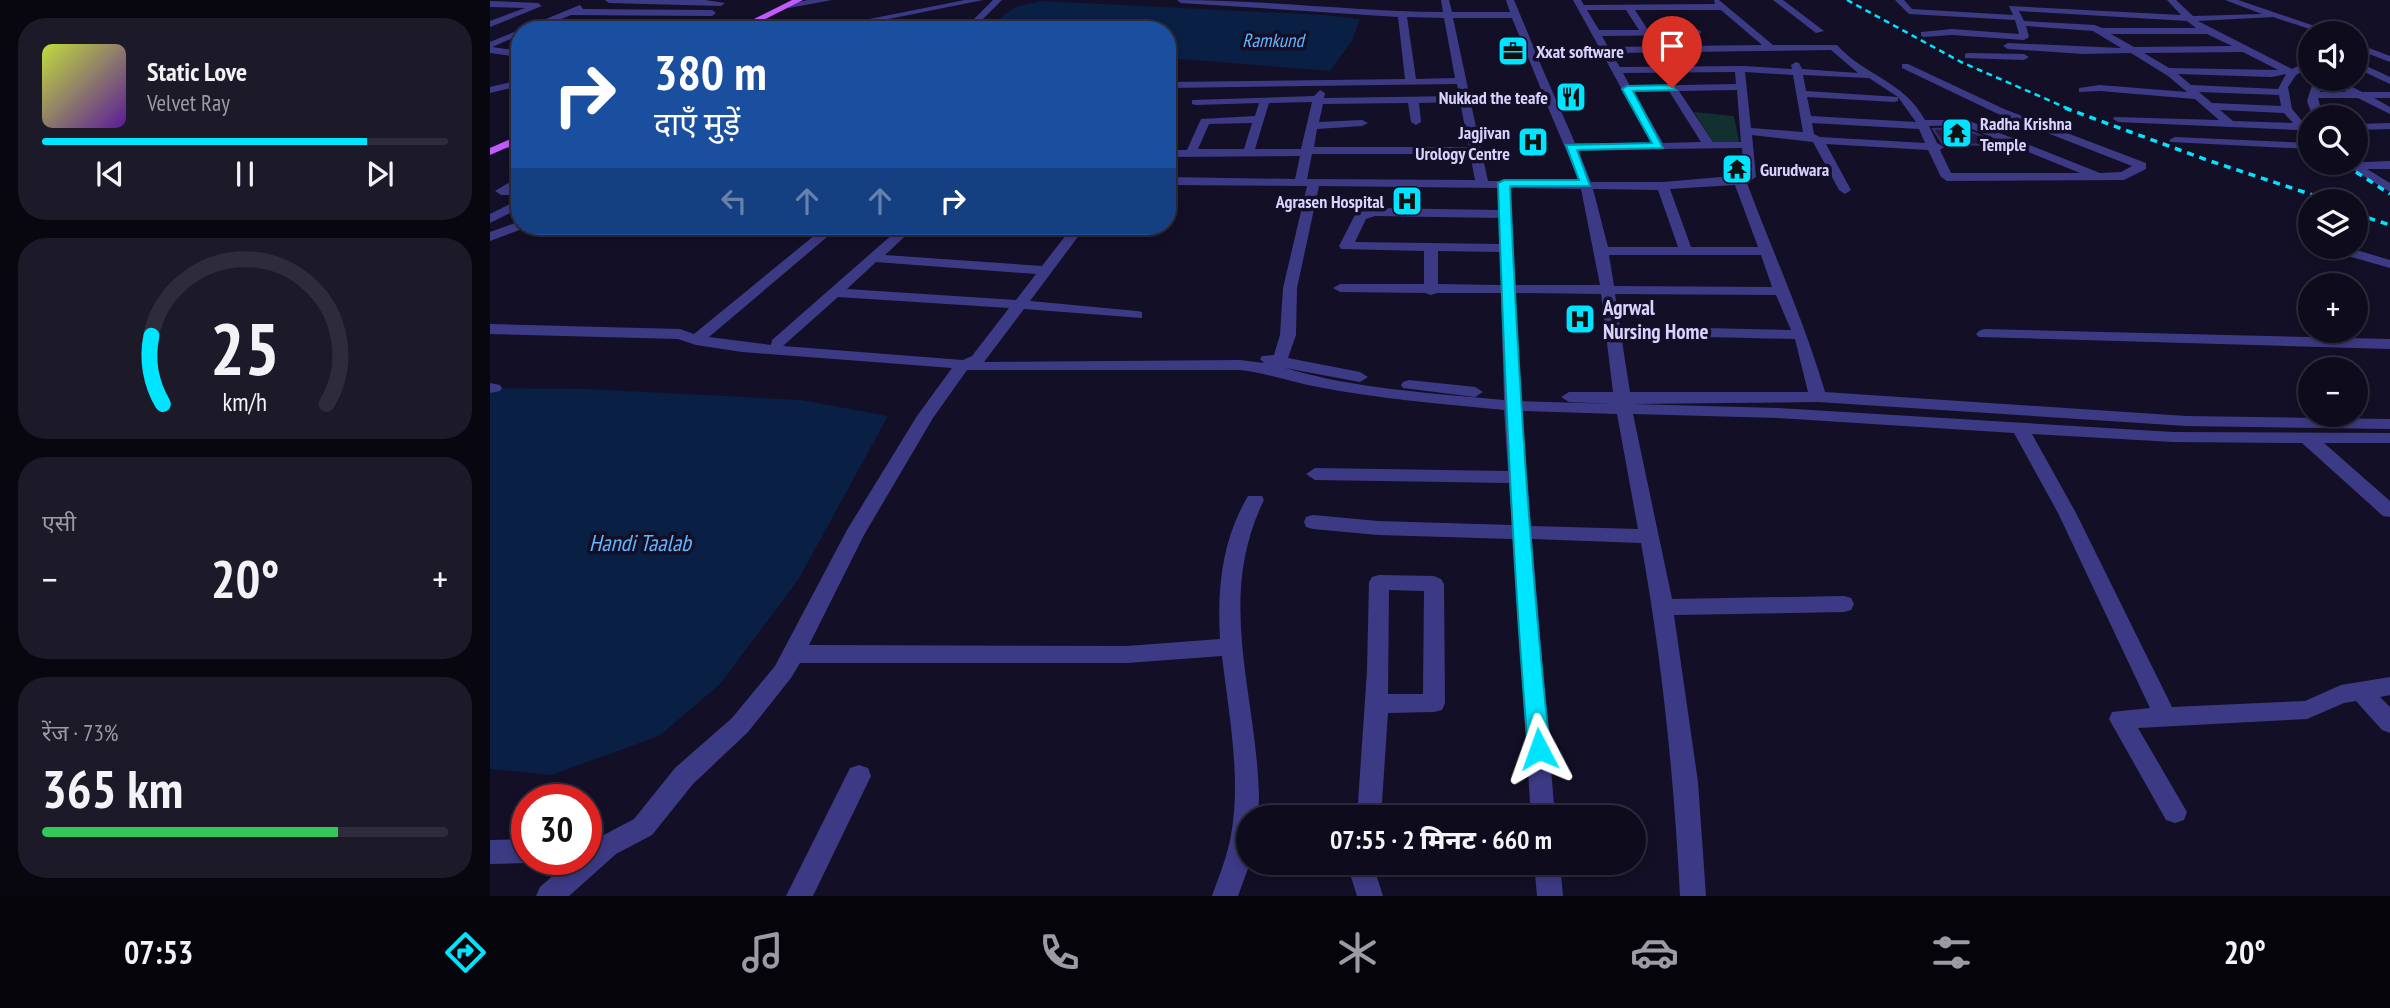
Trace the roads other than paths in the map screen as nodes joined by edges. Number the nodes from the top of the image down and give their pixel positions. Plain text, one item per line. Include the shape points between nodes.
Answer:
1 (528, 0) edge
2 (599, 0) edge
3 (609, 0) edge
4 (828, 0) edge
5 (979, 0) edge
6 (999, 0) edge
7 (1181, 0) edge
8 (1445, 0) edge
9 (1510, 0) edge
10 (1714, 0) edge
11 (1777, 0) edge
12 (2171, 0) edge
13 (2220, 0) edge
14 (2230, 0) edge
15 (722, 1) edge
16 (803, 1) edge
17 (1900, 1) edge
18 (490, 4) edge
19 (1579, 4) edge
20 (515, 5) junction
21 (538, 6) junction
22 (1629, 7) junction
23 (1725, 7) junction
24 (580, 8) junction
25 (2012, 8) junction
26 (569, 12) junction
27 (712, 13) junction
28 (1402, 15) junction
29 (1448, 15) junction
30 (1514, 15) junction
31 (1684, 15) junction
32 (2272, 16) junction
33 (2189, 19) junction
34 (548, 21) edge
35 (706, 21) edge
36 (755, 21) edge
37 (765, 21) edge
38 (866, 21) edge
39 (977, 21) edge
40 (2298, 22) edge
41 (1917, 23) dead end
42 (490, 24) edge
43 (2020, 24) junction
44 (2298, 25) edge
45 (2100, 31) junction
46 (1645, 32) junction
47 (1697, 32) junction
48 (1819, 32) dead end
49 (2208, 32) junction
50 (1595, 33) junction
51 (1924, 34) dead end
52 (511, 36) edge
53 (503, 39) junction
54 (511, 39) edge
55 (1943, 44) dead end
56 (2390, 44) edge
57 (490, 45) edge
58 (2368, 45) edge
59 (1710, 48) junction
60 (1771, 48) junction
61 (1791, 48) junction
62 (1604, 49) junction
63 (2242, 49) junction
64 (2368, 49) edge
65 (490, 50) edge
66 (1530, 51) junction
67 (2129, 51) junction
68 (511, 53) edge
69 (1968, 56) dead end
70 (2390, 57) edge
71 (2146, 59) junction
72 (2262, 60) junction
73 (1905, 66) dead end
74 (1740, 69) junction
75 (1619, 70) junction
76 (2368, 70) edge
77 (2166, 71) junction
78 (2298, 71) edge
79 (1798, 74) junction
80 (1866, 76) junction
81 (490, 78) edge
82 (511, 81) edge
83 (1461, 81) junction
84 (2390, 81) edge
85 (1411, 82) junction
86 (511, 84) edge
87 (1325, 84) junction
88 (1176, 85) edge
89 (1742, 87) junction
90 (1672, 88) junction
91 (2188, 88) junction
92 (1627, 89) junction
93 (490, 90) edge
94 (2082, 90) dead end
95 (2316, 91) edge
96 (2353, 91) edge
97 (2284, 92) junction
98 (1802, 94) junction
99 (2315, 95) junction
100 (2361, 95) junction
101 (2390, 95) edge
102 (2199, 96) junction
103 (1894, 99) dead end
104 (1265, 100) junction
105 (1316, 100) junction
106 (1413, 100) junction
107 (1464, 100) junction
108 (1196, 102) dead end
109 (1551, 102) junction
110 (2313, 105) edge
111 (2210, 106) junction
112 (2287, 110) junction
113 (2000, 111) junction
114 (2390, 111) edge
115 (1806, 118) junction
116 (1259, 119) junction
117 (2118, 119) dead end
118 (1416, 122) dead end
119 (1963, 122) junction
120 (1362, 123) dead end
121 (2229, 123) junction
122 (2298, 123) edge
123 (1922, 124) junction
124 (1312, 126) junction
125 (2368, 127) edge
126 (2390, 127) edge
127 (2298, 130) edge
128 (1745, 138) junction
129 (1814, 138) junction
130 (511, 140) edge
131 (2175, 140) dead end
132 (511, 141) edge
133 (2258, 144) junction
134 (505, 145) junction
135 (511, 145) edge
136 (1709, 145) junction
137 (1659, 146) junction
138 (1930, 146) junction
139 (2298, 146) edge
140 (1570, 147) junction
141 (1944, 147) dead end
142 (490, 150) edge
143 (1305, 151) junction
144 (1476, 151) junction
145 (1191, 153) junction
146 (1176, 154) edge
147 (1248, 154) junction
148 (2298, 155) edge
149 (2368, 165) edge
150 (2390, 165) edge
151 (2368, 173) edge
152 (2099, 177) junction
153 (1176, 181) edge
154 (1740, 181) junction
155 (1307, 182) junction
156 (1482, 183) junction
157 (1504, 183) junction
158 (1586, 184) junction
159 (511, 185) edge
160 (1663, 186) junction
161 (2390, 188) edge
162 (1845, 190) dead end
163 (511, 191) edge
164 (511, 208) edge
165 (1504, 214) junction
166 (490, 219) edge
167 (511, 229) edge
168 (823, 235) edge
169 (899, 235) edge
170 (1073, 235) edge
171 (490, 237) edge
172 (1431, 248) junction
173 (1506, 248) junction
174 (1602, 251) junction
175 (1686, 251) junction
176 (1767, 251) junction
177 (2368, 257) edge
178 (873, 258) junction
179 (2390, 264) edge
180 (1044, 270) junction
181 (1340, 288) dead end
182 (1608, 289) junction
183 (1432, 290) junction
184 (1507, 290) junction
185 (1781, 291) junction
186 (836, 292) junction
187 (1021, 303) junction
188 (1137, 315) dead end
189 (490, 321) edge
190 (490, 329) edge
191 (1612, 330) junction
192 (1984, 334) dead end
193 (1801, 335) junction
194 (700, 336) junction
195 (777, 343) junction
196 (2390, 344) edge
197 (970, 362) junction
198 (1278, 365) junction
199 (1818, 397) junction
200 (1512, 401) junction
201 (1624, 402) junction
202 (2390, 424) edge
203 (2020, 428) junction
204 (2306, 437) junction
205 (2390, 438) edge
206 (1315, 474) dead end
207 (1518, 477) junction
208 (1255, 500) dead end
209 (2390, 511) edge
210 (1313, 522) dead end
211 (1521, 534) junction
212 (1650, 536) junction
213 (1844, 604) dead end
214 (1663, 607) junction
215 (1231, 646) junction
216 (793, 654) junction
217 (2390, 686) edge
218 (2361, 691) junction
219 (1376, 704) junction
220 (2166, 717) junction
221 (2390, 723) edge
222 (859, 776) dead end
223 (1370, 805) edge
224 (1542, 805) edge
225 (2175, 812) dead end
226 (602, 844) edge
227 (511, 851) edge
228 (490, 852) edge
229 (569, 875) edge
230 (1364, 875) edge
231 (1548, 875) edge
232 (549, 896) edge
233 (799, 896) edge
234 (1225, 896) edge
235 (1370, 896) edge
236 (1550, 896) edge
237 (1693, 896) edge

1 - 20 street
2 - 24 street
3 - 15 street
4 - 16 street
5 - 38 street
6 - 39 street
7 - 28 street
8 - 29 street
9 - 30 street
10 - 23 street
11 - 48 street
12 - 33 street
13 - 32 street
14 - 40 street
15 - 27 street
16 - 36 main road
16 - 37 main road
17 - 25 street
17 - 43 street via 1909,11
18 - 20 street
19 - 22 street
19 - 50 street
20 - 21 street
21 - 24 street
21 - 42 street
22 - 31 street
22 - 46 street
23 - 31 street
23 - 60 street
24 - 26 street
25 - 33 street
25 - 43 street
26 - 27 street
26 - 34 street
27 - 35 street
28 - 29 street
28 - 85 street
29 - 30 street
29 - 83 street
30 - 66 street
31 - 47 street
32 - 33 street
32 - 44 street
33 - 49 street
41 - 43 street
43 - 45 street
43 - 51 street via 2024,37
45 - 49 street
45 - 67 street
46 - 47 street
46 - 50 street
47 - 59 street
49 - 63 street
50 - 62 street
52 - 53 street
53 - 54 street
53 - 57 street
55 - 67 street
56 - 58 street
59 - 60 street
59 - 62 street
60 - 61 street
61 - 79 street
61 - 80 street via 1834,47 1843,60
62 - 66 street
62 - 75 street
63 - 67 street
63 - 72 street
64 - 70 street
65 - 68 street
66 - 109 street
67 - 71 street
69 - 71 street
71 - 72 street
71 - 77 street
72 - 78 street
73 - 113 street
74 - 75 street
74 - 79 street
74 - 89 street
75 - 92 street
76 - 84 street
77 - 78 street
77 - 91 street
78 - 97 street via 2283,87
79 - 80 street
79 - 98 street
80 - 123 street via 1903,96
81 - 82 street
83 - 85 street
83 - 107 street
85 - 87 street
86 - 93 street
87 - 88 street
87 - 105 street
89 - 90 street
89 - 128 street
90 - 92 street
90 - 136 street
91 - 97 street
91 - 102 street
92 - 137 street
94 - 102 street
95 - 99 street
96 - 100 street
97 - 112 street
98 - 103 street
98 - 115 street
99 - 100 street
99 - 110 street
100 - 101 street
100 - 114 street
102 - 111 street
104 - 105 street
104 - 108 street
104 - 116 street
105 - 106 street
105 - 124 street
106 - 107 street
106 - 118 street
107 - 109 street
107 - 144 street
109 - 140 street
111 - 112 street
111 - 121 street
112 - 122 street
113 - 119 street
113 - 152 street via 2142,166 2114,178
115 - 123 street
115 - 129 street
116 - 145 street via 1205,121
116 - 147 street
117 - 121 street
119 - 123 street
119 - 152 street
120 - 124 street
121 - 127 street
123 - 138 street
124 - 143 street
125 - 126 street
128 - 129 street
128 - 136 street
128 - 154 street via 1750,177
129 - 138 street
129 - 162 street
130 - 142 main road
131 - 133 street
132 - 134 main road
133 - 139 street
133 - 148 street via 2269,154
134 - 135 street
134 - 142 main road
136 - 137 street
137 - 140 street
138 - 141 street
138 - 152 street via 1947,177
140 - 158 street
143 - 144 street
143 - 147 street
143 - 155 street
144 - 156 street
145 - 146 street
145 - 147 street
149 - 150 street
151 - 161 street
153 - 155 street
154 - 160 street
154 - 176 street
155 - 156 street
155 - 198 street via 1290,288 1288,335
156 - 157 street
157 - 158 street
157 - 165 street
158 - 160 street
158 - 174 street
159 - 163 street via 501,191
160 - 175 street
164 - 166 street
165 - 172 street via 1374,212 1361,216 1346,246
165 - 173 street
167 - 171 street
168 - 194 street
169 - 178 street
170 - 180 street
172 - 173 street
172 - 183 street
173 - 184 street
174 - 175 street
174 - 182 street
175 - 176 street
176 - 185 street
177 - 179 street
178 - 180 street
178 - 186 street
180 - 187 street
181 - 183 street
182 - 184 street
182 - 185 street
182 - 191 street
183 - 184 street
184 - 200 street
185 - 193 street
186 - 187 street
186 - 195 street
187 - 188 street
187 - 197 street
189 - 194 street via 684,327
190 - 194 street
191 - 193 street
191 - 201 street
192 - 196 street
193 - 199 street
194 - 195 street
194 - 197 street via 877,359
195 - 197 street
197 - 198 street via 1073,354 1240,357
197 - 216 street via 925,416 854,535
198 - 200 street
199 - 201 street
199 - 202 street via 2186,421
200 - 201 street
200 - 207 street
201 - 203 street
201 - 212 street
203 - 204 street via 2173,437
203 - 220 street via 2078,535
204 - 205 street
204 - 209 street
206 - 207 street
207 - 211 street
208 - 215 street via 1241,521 1234,550
210 - 211 street
211 - 212 street
211 - 224 street
212 - 214 street
213 - 214 street
214 - 237 street via 1686,782
215 - 216 street via 1189,654
215 - 234 street via 1245,772 1242,844
216 - 226 street via 740,725 684,776 643,827
217 - 218 street
218 - 220 street via 2341,694 2307,710
218 - 221 street
219 - 219 street via 1434,703 1434,584 1379,582
219 - 223 street
220 - 225 street via 2120,719
222 - 233 street
227 - 228 street
229 - 232 street
230 - 235 street
231 - 236 street

